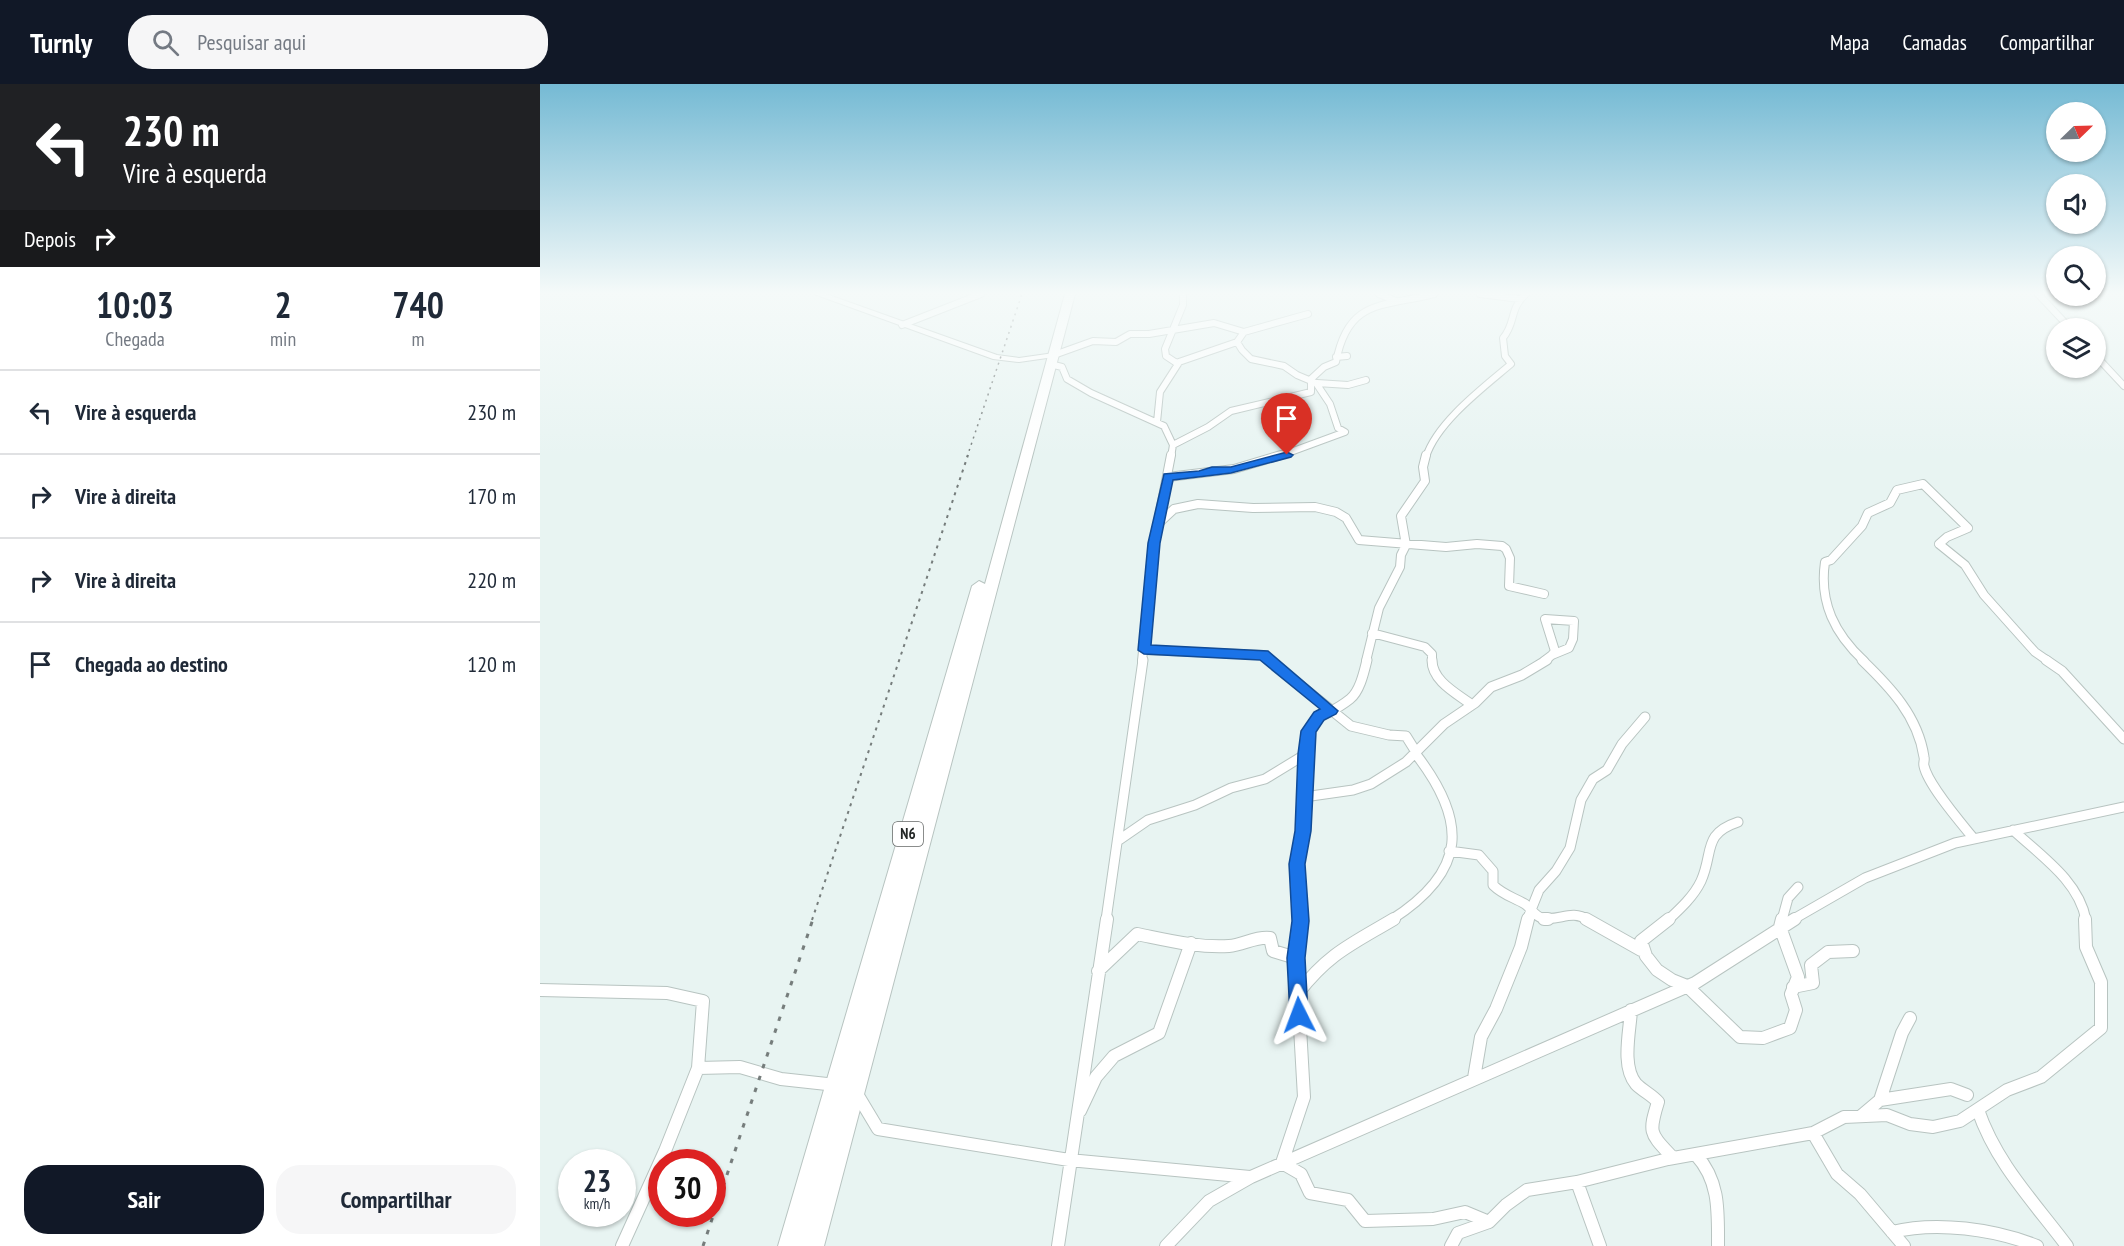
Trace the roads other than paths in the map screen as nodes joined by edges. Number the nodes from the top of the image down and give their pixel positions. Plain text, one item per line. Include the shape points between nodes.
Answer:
1 (973, 348) edge
2 (1055, 348) edge
3 (1077, 348) edge
4 (1166, 348) edge
5 (1219, 348) edge
6 (1240, 348) edge
7 (1338, 348) edge
8 (1504, 348) edge
9 (1347, 356) dead end
10 (1336, 357) junction
11 (1052, 359) junction
12 (1176, 363) junction
13 (2106, 367) edge
14 (1366, 380) dead end
15 (1314, 382) junction
16 (2124, 386) edge
17 (1157, 422) junction
18 (1033, 424) junction
19 (1173, 445) junction
20 (1168, 477) junction
21 (1159, 524) junction
22 (1406, 542) junction
23 (1544, 594) dead end
24 (1372, 633) junction
25 (1144, 650) junction
26 (1551, 656) junction
27 (1472, 705) junction
28 (1331, 711) junction
29 (1645, 717) dead end
30 (2124, 739) edge
31 (1416, 752) junction
32 (1306, 754) junction
33 (1304, 797) junction
34 (2124, 807) edge
35 (1738, 822) dead end
36 (2013, 830) junction
37 (1974, 839) junction
38 (1119, 840) junction
39 (1449, 851) junction
40 (1798, 886) dead end
41 (1530, 909) junction
42 (1780, 927) junction
43 (1191, 943) junction
44 (1641, 950) junction
45 (1853, 951) dead end
46 (1296, 958) junction
47 (1098, 971) junction
48 (1687, 986) junction
49 (1792, 987) junction
50 (540, 990) edge
51 (1298, 993) junction
52 (1631, 1010) junction
53 (1910, 1018) dead end
54 (698, 1068) junction
55 (1474, 1078) junction
56 (836, 1085) junction
57 (855, 1089) junction
58 (1967, 1095) dead end
59 (1880, 1100) junction
60 (1978, 1110) junction
61 (1860, 1116) junction
62 (1075, 1121) junction
63 (1813, 1132) junction
64 (1696, 1155) junction
65 (1673, 1158) junction
66 (1069, 1160) junction
67 (1282, 1163) junction
68 (1251, 1177) junction
69 (1577, 1182) junction
70 (1489, 1222) junction
71 (1892, 1232) junction
72 (622, 1246) edge
73 (790, 1246) edge
74 (812, 1246) edge
75 (1058, 1246) edge
76 (1166, 1246) edge
77 (1451, 1246) edge
78 (1600, 1246) edge
79 (1718, 1246) edge
80 (1904, 1246) edge
81 (2037, 1246) edge
82 (2067, 1246) edge

1 - 11 street via 1002,358 1025,360 1043,355
2 - 11 highway, N6
3 - 11 street
4 - 12 street via 1166,356
5 - 12 street
6 - 15 street via 1249,358 1283,366
7 - 10 street
8 - 22 street via 1511,364 1470,400 1425,454 1421,473 1425,481 1401,516
9 - 10 street
10 - 15 street via 1336,362 1324,367
11 - 17 street via 1062,367 1067,380
11 - 18 highway, N6
12 - 17 street via 1175,373 1163,386
13 - 16 street
14 - 15 street via 1329,386
15 - 19 street via 1311,392 1231,411
15 - 20 street via 1335,412 1338,428 1345,432 1262,464
17 - 19 street via 1164,426
18 - 56 highway, N6 via 1009,482
18 - 57 highway, N6
19 - 20 street
20 - 21 street
21 - 22 street via 1174,509 1198,504 1315,507 1346,518 1359,540
21 - 25 street
22 - 23 street via 1446,547 1465,543 1502,546 1511,565 1509,586
22 - 24 street via 1400,567 1379,608
24 - 27 street via 1425,647 1432,654 1436,677
24 - 28 street via 1364,675 1352,698
25 - 28 street via 1263,655
25 - 38 street
26 - 26 street via 1555,651 1545,619 1574,621 1569,648
26 - 27 street via 1522,675 1495,684
27 - 31 street via 1444,724
28 - 31 street via 1351,726 1406,736
28 - 32 street via 1319,716 1309,731
29 - 41 street via 1607,770 1593,779 1581,800 1570,848
30 - 37 street via 2062,671 2035,652 1984,595 1965,565 1939,544 1968,528 1923,484 1895,490 1890,503 1868,513 1866,525 1825,562 1824,600 1829,618 1842,639 1896,693 1914,726 1926,759 1924,766 1943,801
31 - 33 street via 1371,784
31 - 39 street via 1451,816
32 - 33 street
32 - 38 street via 1265,779 1148,820
33 - 46 street via 1297,864 1300,921
34 - 36 street
35 - 44 street via 1714,832 1700,881 1687,901 1641,941
36 - 37 street
36 - 60 street via 2068,881 2082,905 2087,927 2085,947 2101,982 2101,1028 2041,1077 2007,1090
37 - 42 street via 1865,878
38 - 47 street
39 - 41 street via 1479,855 1493,871 1493,885
39 - 51 street via 1432,888 1403,913 1321,965
40 - 42 street via 1788,898
41 - 44 street via 1546,919 1580,915
41 - 55 street via 1521,947 1481,1037
42 - 48 street
42 - 49 street via 1798,977
43 - 46 street via 1240,945 1262,936 1270,938 1273,951
43 - 47 street via 1137,934
43 - 62 street via 1159,1033 1113,1056 1096,1077
44 - 48 street via 1675,984
45 - 49 street via 1828,952 1811,965 1813,983
46 - 51 street
47 - 62 street
48 - 49 street via 1740,1037 1763,1038 1790,1028 1796,1010 1790,1001
48 - 52 street
50 - 54 street via 667,993 703,1001
51 - 67 street via 1304,1097
52 - 55 street
52 - 65 street via 1629,1057 1633,1079 1658,1102 1651,1118 1652,1131
53 - 59 street
54 - 56 street via 740,1067 781,1079
54 - 72 street
55 - 67 street
56 - 57 street
56 - 73 highway, N6
57 - 66 street via 878,1129
57 - 74 highway, N6
58 - 59 street via 1951,1089
59 - 61 street
60 - 61 street via 1960,1121 1933,1127 1887,1115
60 - 82 street via 2004,1162
61 - 63 street via 1844,1118
62 - 66 street
63 - 64 street
63 - 71 street via 1837,1174
64 - 65 street
64 - 79 street via 1716,1185
65 - 69 street
66 - 68 street
66 - 75 street
67 - 68 street
67 - 70 street via 1301,1174 1310,1193 1348,1200 1365,1221 1433,1219 1465,1212
68 - 76 street via 1209,1201
69 - 70 street via 1527,1190
69 - 78 street
70 - 77 street via 1458,1233
71 - 80 street
71 - 81 street via 1919,1227 1951,1229 2026,1240

